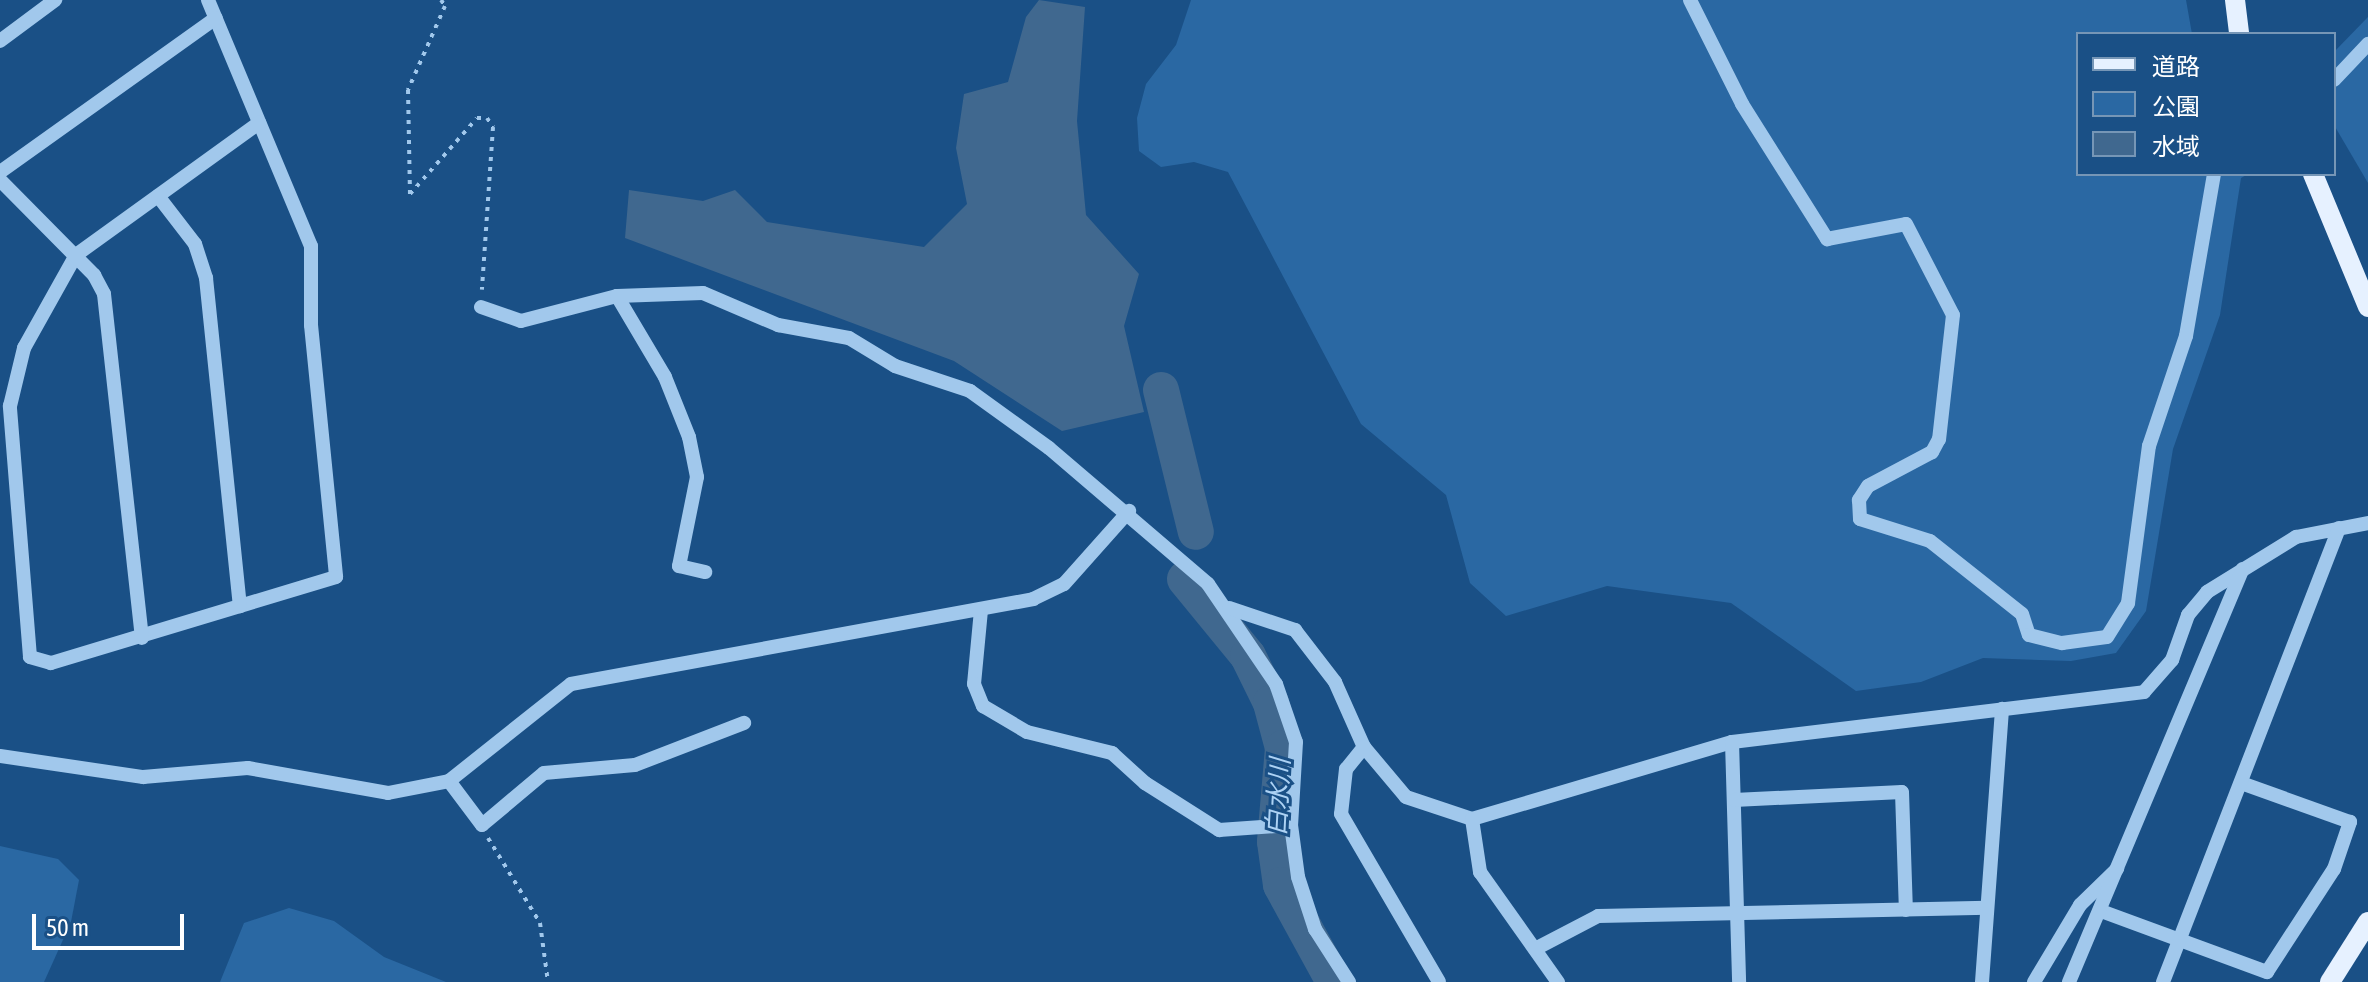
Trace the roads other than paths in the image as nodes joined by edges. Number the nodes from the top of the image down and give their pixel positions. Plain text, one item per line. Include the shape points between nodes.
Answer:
1 (55, 0) edge
2 (208, 0) edge
3 (1690, 0) edge
4 (2235, 0) edge
5 (216, 18) junction
6 (2239, 32) edge
7 (0, 41) edge
8 (2368, 44) edge
9 (2336, 78) edge
10 (259, 123) junction
11 (0, 172) edge
12 (2214, 176) edge
13 (2314, 176) edge
14 (0, 180) edge
15 (158, 196) junction
16 (76, 255) junction
17 (617, 296) junction
18 (481, 307) road end
19 (2368, 307) edge
20 (5, 407) edge
21 (1129, 511) junction
22 (2368, 523) edge
23 (2339, 528) junction
24 (2243, 569) junction
25 (705, 572) dead end
26 (240, 606) junction
27 (1229, 608) junction
28 (981, 610) junction
29 (142, 638) junction
30 (2002, 709) junction
31 (744, 723) dead end
32 (1732, 742) junction
33 (1364, 747) junction
34 (0, 756) edge
35 (449, 781) junction
36 (2241, 783) junction
37 (1734, 800) junction
38 (1472, 819) junction
39 (1291, 825) junction
40 (2123, 864) junction
41 (1987, 908) junction
42 (1906, 910) junction
43 (2101, 911) junction
44 (1737, 914) junction
45 (2368, 922) edge
46 (2180, 941) junction
47 (1535, 949) junction
48 (1349, 982) edge
49 (1439, 982) edge
50 (1558, 982) edge
51 (1739, 982) edge
52 (1982, 982) edge
53 (2034, 982) edge
54 (2069, 982) edge
55 (2163, 982) edge
56 (2330, 982) edge

1 - 7 street
2 - 5 street
3 - 12 street via 1742,104 1827,239 1841,242 1906,224 1953,315 1939,439 1932,452 1868,486 1859,500 1860,519 1930,541 2022,614 2029,635 2062,643 2107,637 2128,603 2149,446 2186,336
4 - 6 main road
5 - 10 street
5 - 11 street
8 - 9 street
10 - 15 street
10 - 26 street via 311,246 311,325 336,577
13 - 19 main road
14 - 16 street
15 - 16 street
15 - 26 street via 195,244 206,278
16 - 20 street via 24,348
16 - 29 street via 104,294
17 - 18 street via 521,321
17 - 21 street via 703,293 778,325 849,338 895,366 970,391
17 - 25 street via 665,377 689,437 697,477 679,566
20 - 29 street via 30,657 51,663
21 - 27 street
21 - 28 street via 1064,584
22 - 23 street
23 - 24 street via 2296,537
23 - 36 street
24 - 30 street via 2188,615 2172,660 2144,692
24 - 40 street
26 - 29 street
27 - 33 street via 1295,630 1335,682
27 - 39 street via 1276,684 1296,742
28 - 35 street via 571,684
28 - 39 street via 974,684 983,706 1027,732 1112,753 1219,830
30 - 32 street
30 - 41 street
31 - 35 street via 635,765 544,773 482,825
32 - 37 street
32 - 38 street
33 - 38 street via 1406,797
33 - 49 street via 1346,769 1341,814
34 - 35 street via 143,777 248,768 388,793
36 - 46 street
36 - 46 street via 2350,822 2334,869 2267,972
37 - 42 street via 1902,792
37 - 44 street
38 - 47 street via 1480,872
39 - 48 street via 1315,929
40 - 43 street
40 - 53 street via 2080,905
41 - 42 street
41 - 52 street
42 - 44 street
43 - 46 street
43 - 54 street
44 - 47 street via 1598,916
44 - 51 street
45 - 56 main road
46 - 55 street
47 - 50 street

